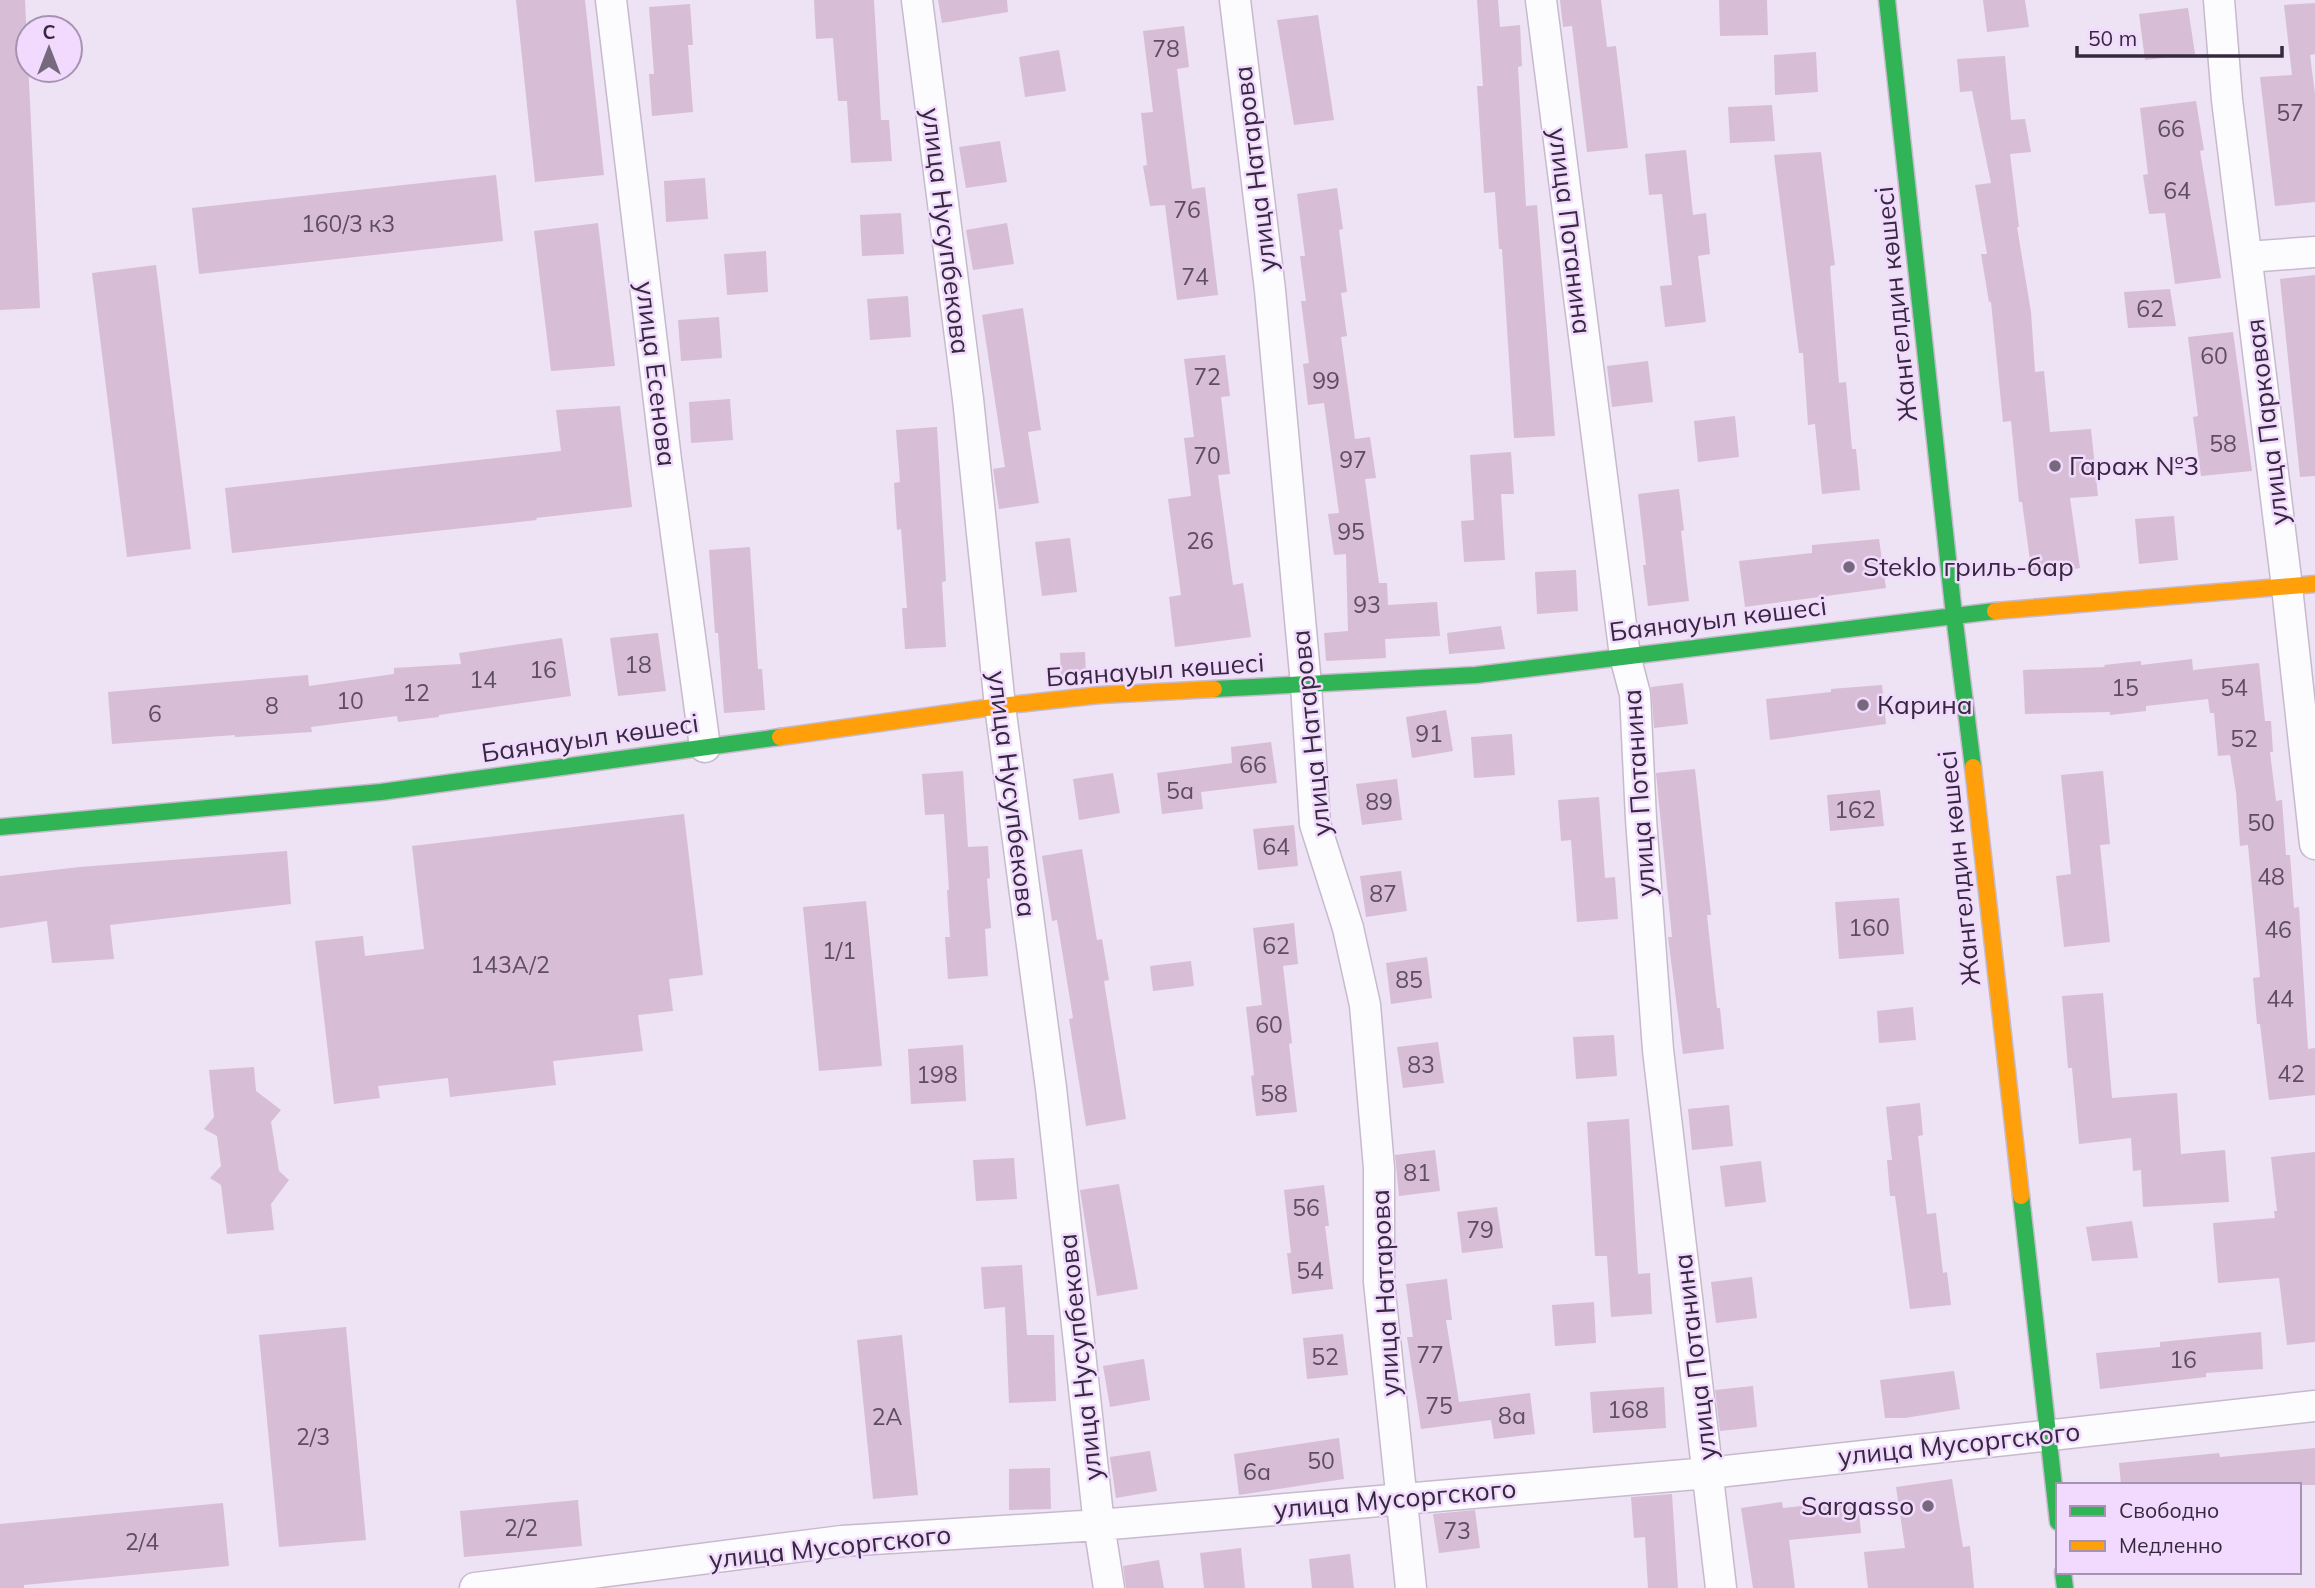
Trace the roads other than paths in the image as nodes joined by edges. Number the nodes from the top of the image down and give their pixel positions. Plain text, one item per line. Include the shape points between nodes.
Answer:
1 (611, 0) edge
2 (917, 0) edge
3 (1235, 0) edge
4 (1541, 0) edge
5 (1887, 0) edge
6 (2219, 0) edge
7 (2315, 251) edge
8 (2247, 257) junction
9 (2301, 585) edge
10 (1954, 615) junction
11 (1625, 656) junction
12 (1306, 685) junction
13 (1000, 706) junction
14 (705, 747) junction
15 (0, 827) edge
16 (2315, 844) edge
17 (2315, 1406) edge
18 (2048, 1433) junction
19 (1708, 1473) junction
20 (1400, 1498) junction
21 (2056, 1504) edge
22 (1098, 1525) junction
23 (475, 1588) edge
24 (1109, 1588) edge
25 (1411, 1588) edge
26 (1721, 1588) edge

1 - 14 street, улица Есенова
2 - 13 street, улица Нусупбекова via 968,399
3 - 12 street, улица Натарова via 1270,290
4 - 11 street, улица Потанина
5 - 10 main road, Жангелдин көшесі
6 - 8 street, улица Парковая
7 - 8 street
8 - 9 street, улица Парковая
9 - 10 main road, Баянауыл көшесі
9 - 16 street, улица Парковая
10 - 11 main road, Баянауыл көшесі
10 - 18 main road, Жангелдин көшесі
11 - 12 main road, Баянауыл көшесі via 1476,675
11 - 19 street, улица Потанина via 1635,694 1658,1050
12 - 13 main road, Баянауыл көшесі via 1100,695
12 - 20 street, улица Натарова via 1315,824 1348,928 1365,1005 1379,1168 1379,1282
13 - 14 main road, Баянауыл көшесі
13 - 22 street, улица Нусупбекова via 1051,1088
14 - 15 main road, Баянауыл көшесі via 381,792
17 - 18 street, улица Мусоргского
18 - 19 street, улица Мусоргского
18 - 21 main road, Жангелдин көшесі
19 - 20 street, улица Мусоргского
19 - 26 street, улица Потанина
20 - 22 street, улица Мусоргского
20 - 25 street, улица Натарова
22 - 23 street, улица Мусоргского via 842,1541
22 - 24 street, улица Нусупбекова

